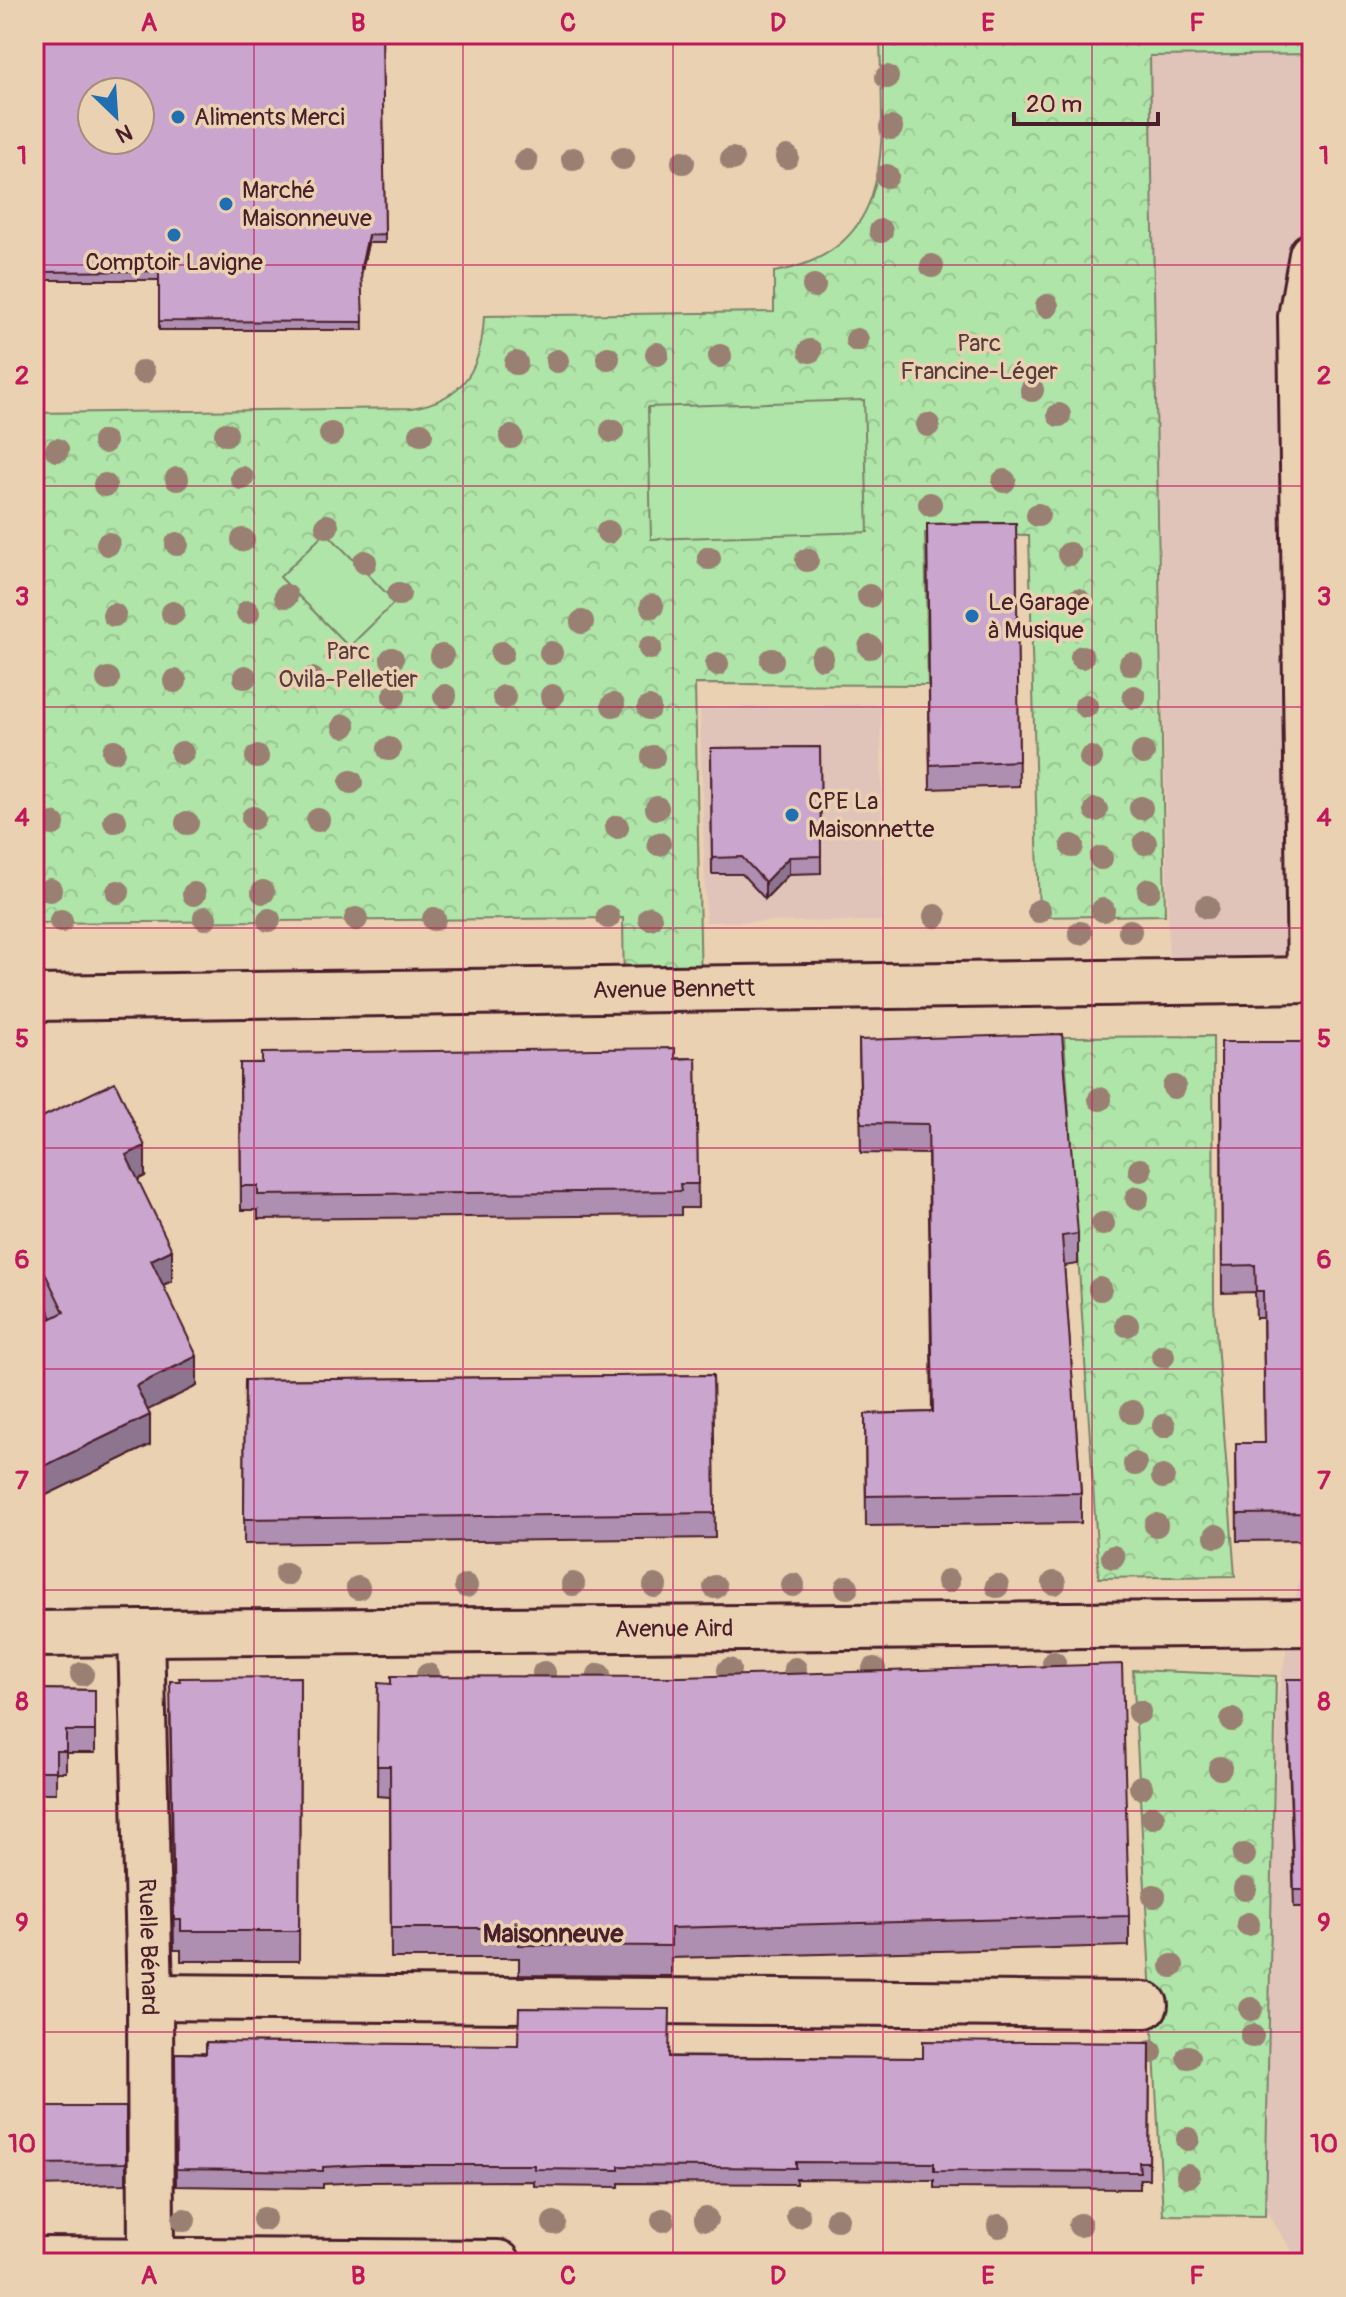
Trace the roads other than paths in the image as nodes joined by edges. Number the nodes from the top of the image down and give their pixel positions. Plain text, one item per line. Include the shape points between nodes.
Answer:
1 (1312, 255) edge
2 (1309, 824) edge
3 (1311, 980) edge
4 (34, 998) edge
5 (1312, 1623) edge
6 (141, 1633) junction
7 (34, 1634) edge
8 (150, 1997) junction
9 (1145, 2005) dead end
10 (34, 2260) edge
11 (151, 2261) edge
12 (498, 2263) edge

1 - 2 street via 1301,317
2 - 3 street
3 - 4 street, Avenue Bennett
5 - 6 street, Avenue Aird
6 - 7 street, Avenue Aird
6 - 8 street, Ruelle Bénard
8 - 9 street
8 - 11 street, Ruelle Bénard
10 - 11 street
11 - 12 street

